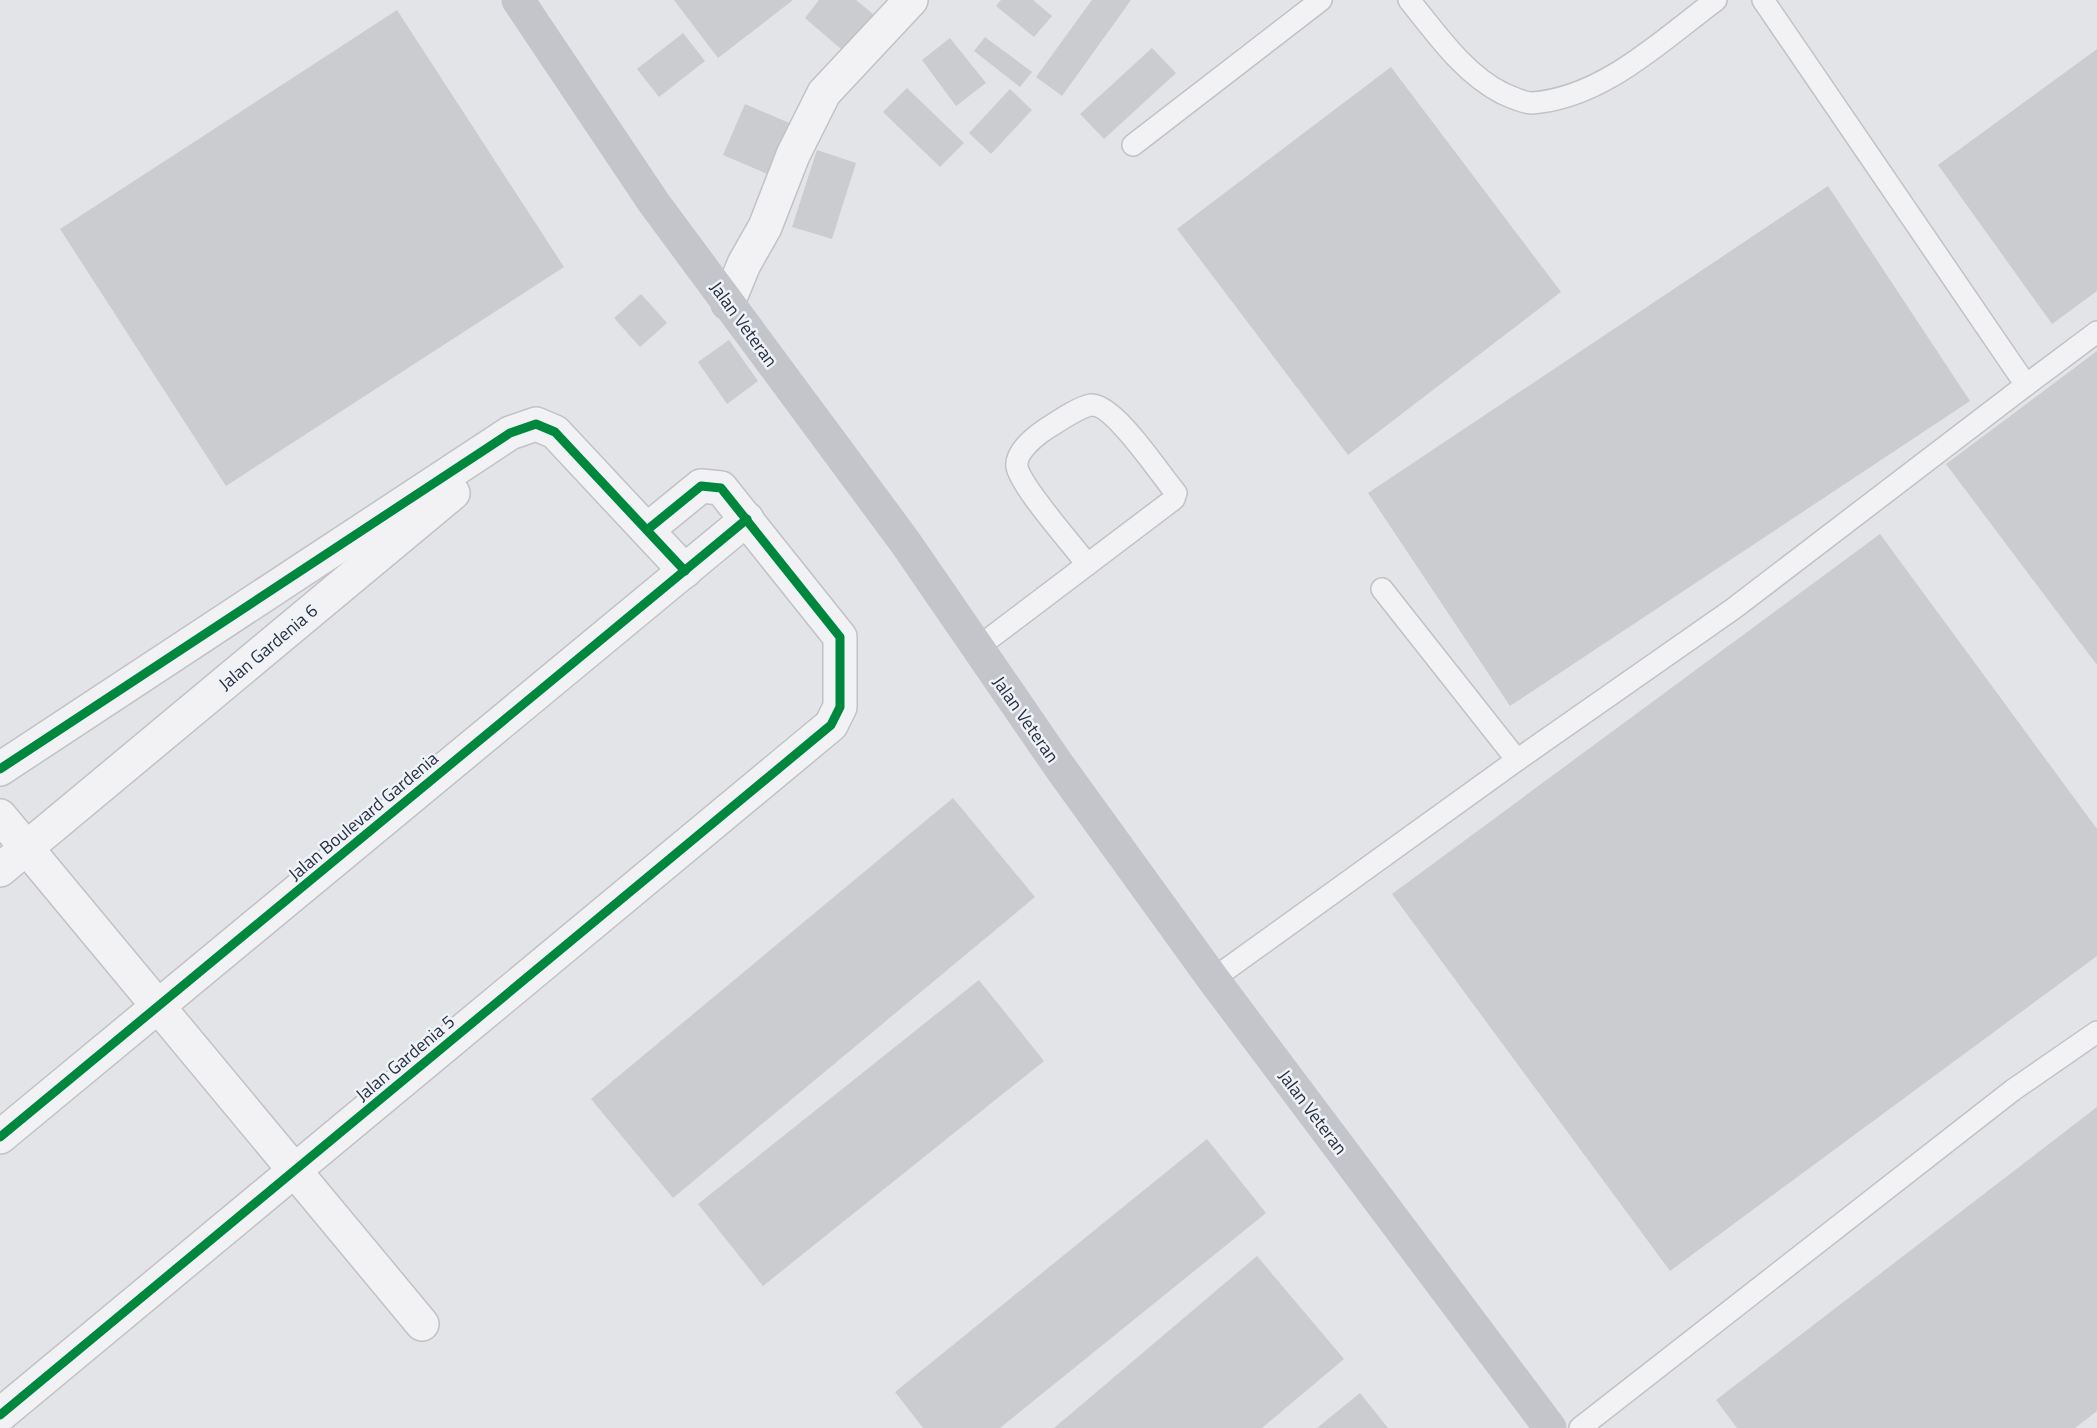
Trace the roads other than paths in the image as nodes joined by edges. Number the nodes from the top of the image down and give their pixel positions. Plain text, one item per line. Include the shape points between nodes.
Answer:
1 (518, 0) edge
2 (911, 0) edge
3 (1321, 0) edge
4 (1409, 0) edge
5 (1716, 0) edge
6 (1763, 0) edge
7 (1133, 145) dead end
8 (728, 303) junction
9 (2097, 332) edge
10 (2026, 385) junction
11 (536, 424) junction
12 (747, 519) junction
13 (647, 530) junction
14 (1086, 563) junction
15 (685, 571) junction
16 (1382, 589) dead end
17 (977, 648) junction
18 (1517, 760) junction
19 (0, 769) edge
20 (0, 816) edge
21 (27, 848) junction
22 (0, 870) edge
23 (1213, 979) junction
24 (158, 1006) junction
25 (2097, 1032) edge
26 (0, 1137) edge
27 (295, 1171) junction
28 (422, 1324) dead end
29 (0, 1415) edge
30 (1550, 1428) edge
31 (1580, 1428) edge

1 - 8 main road, Jalan Veteran via 654,203
2 - 8 street via 824,93
3 - 7 lane
4 - 5 lane via 1463,64 1501,92 1530,103 1572,94 1616,74
6 - 10 lane
8 - 17 main road, Jalan Veteran via 905,542
9 - 10 lane
10 - 18 lane via 1733,609
11 - 13 street via 555,432
11 - 19 street via 510,433
11 - 21 street, Jalan Gardenia 6
12 - 13 street via 721,488 700,486
12 - 15 street, Jalan Boulevard Gardenia
12 - 27 street, Jalan Gardenia 5 via 840,637 840,707 831,725
13 - 15 street
14 - 14 lane via 1017,467 1018,457 1033,438 1091,405 1104,408 1120,422 1176,493 1174,499
14 - 17 lane
15 - 24 street, Jalan Boulevard Gardenia
16 - 18 lane
17 - 23 main road, Jalan Veteran
18 - 23 lane
20 - 21 street
21 - 22 street, Jalan Gardenia 6
21 - 24 street
23 - 30 main road, Jalan Veteran
24 - 26 street, Jalan Boulevard Gardenia
24 - 27 street
25 - 31 lane via 2013,1090
27 - 28 street
27 - 29 street, Jalan Gardenia 5

